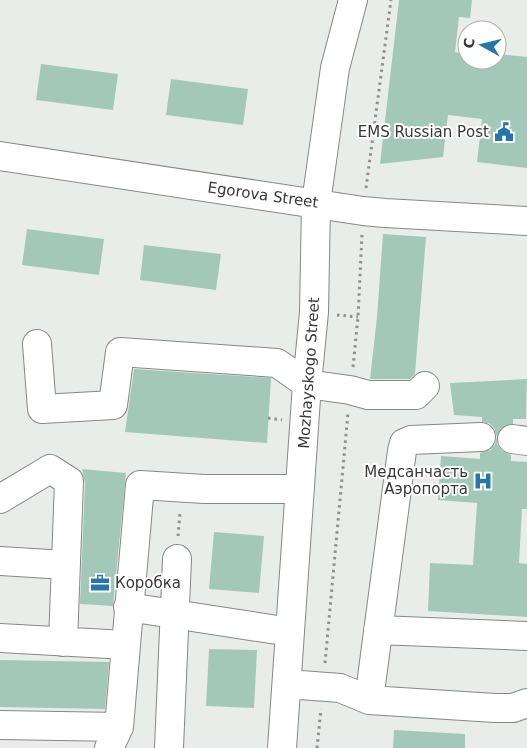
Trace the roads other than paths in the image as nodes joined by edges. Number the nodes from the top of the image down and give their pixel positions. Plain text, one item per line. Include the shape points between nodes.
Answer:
1 (353, 0) edge
2 (0, 156) edge
3 (316, 203) junction
4 (527, 221) edge
5 (37, 344) dead end
6 (307, 384) junction
7 (425, 386) dead end
8 (481, 437) dead end
9 (300, 489) junction
10 (0, 499) edge
11 (176, 559) road end
12 (0, 562) edge
13 (66, 565) junction
14 (128, 607) junction
15 (174, 614) junction
16 (378, 630) junction
17 (290, 632) junction
18 (527, 636) edge
19 (0, 638) edge
20 (63, 642) junction
21 (126, 645) junction
22 (287, 684) junction
23 (369, 700) junction
24 (526, 704) edge
25 (0, 725) edge
26 (114, 737) edge
27 (170, 748) edge
28 (282, 748) edge

1 - 3 street, Mozhayskogo Street via 335,68
2 - 3 street, Egorova Street
3 - 4 street, Egorova Street via 385,213
3 - 6 street, Mozhayskogo Street via 314,312
5 - 6 street via 42,409 113,405 120,352 277,363
6 - 7 street via 368,395 416,396
6 - 9 street, Mozhayskogo Street
8 - 16 street via 404,443
9 - 14 street via 140,485
9 - 17 street, Mozhayskogo Street
10 - 13 street via 50,468 69,481
11 - 15 street
12 - 13 street
13 - 20 street
14 - 15 street
14 - 21 street
15 - 17 street
15 - 27 street
16 - 18 street
16 - 23 street
17 - 22 street, Mozhayskogo Street
19 - 20 street
20 - 21 street
21 - 26 street
22 - 23 street via 340,688
22 - 28 street, Mozhayskogo Street
23 - 24 street via 495,708
25 - 26 street

